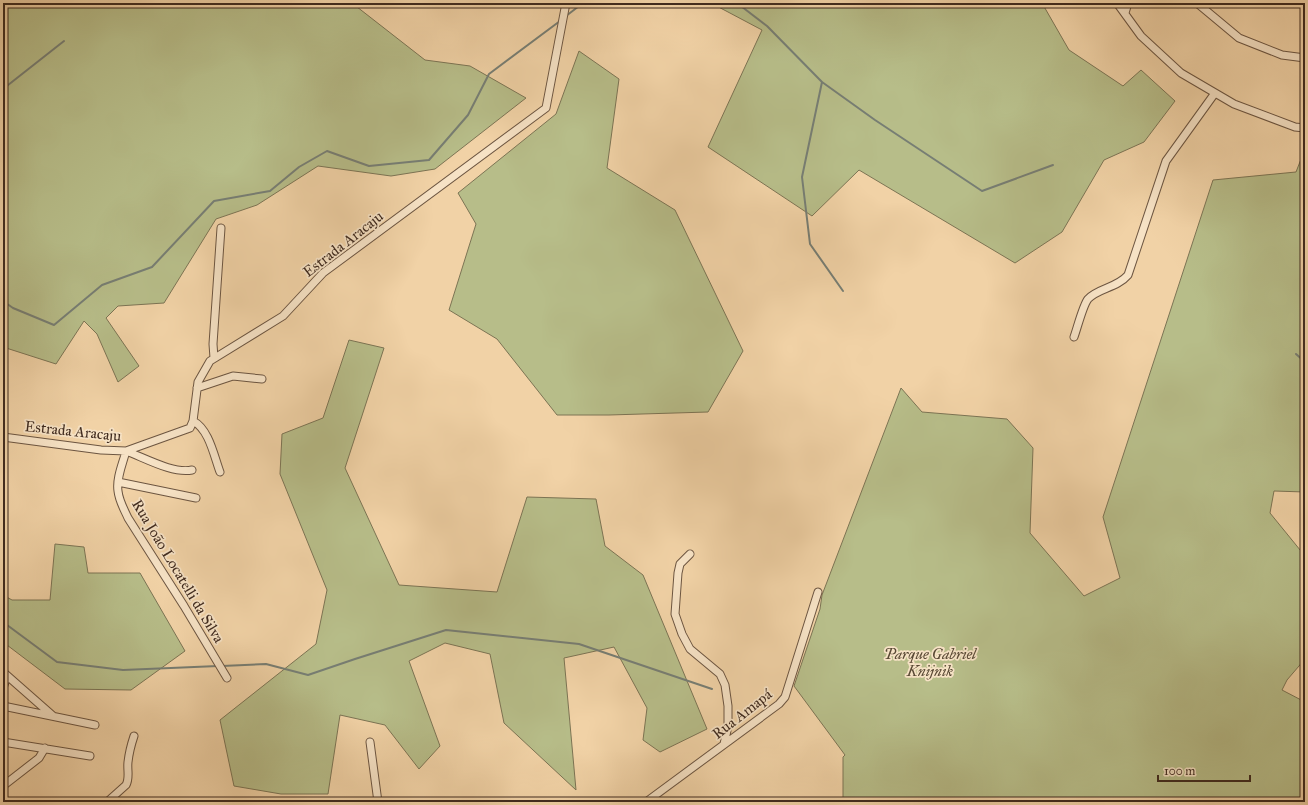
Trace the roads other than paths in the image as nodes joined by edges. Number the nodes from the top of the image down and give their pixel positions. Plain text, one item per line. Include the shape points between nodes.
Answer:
1 (566, 3) edge
2 (1117, 3) edge
3 (1128, 3) edge
4 (1197, 3) edge
5 (1125, 13) junction
6 (1305, 58) edge
7 (1215, 93) junction
8 (1305, 128) edge
9 (220, 228) dead end
10 (1074, 337) dead end
11 (214, 358) junction
12 (262, 379) dead end
13 (197, 388) junction
14 (193, 421) junction
15 (3, 437) edge
16 (126, 450) junction
17 (192, 470) dead end
18 (220, 472) dead end
19 (118, 482) junction
20 (196, 498) dead end
21 (690, 554) dead end
22 (818, 592) dead end
23 (5, 674) edge
24 (227, 678) dead end
25 (3, 688) edge
26 (3, 706) edge
27 (53, 716) junction
28 (95, 725) dead end
29 (134, 736) dead end
30 (3, 742) edge
31 (370, 742) dead end
32 (724, 744) junction
33 (45, 748) junction
34 (90, 756) dead end
35 (3, 777) edge
36 (13, 778) junction
37 (3, 786) edge
38 (107, 802) edge
39 (378, 802) edge
40 (646, 802) edge

1 - 11 street, Estrada Aracaju via 546,108 323,274 283,316
2 - 5 street
3 - 5 street
4 - 6 street via 1239,38 1282,55
5 - 7 street via 1141,36 1181,73
7 - 8 street via 1234,104 1295,127
7 - 10 street via 1166,161 1128,275 1123,281 1093,295 1088,300
9 - 11 street
11 - 13 street, Estrada Aracaju via 198,382
12 - 13 street via 233,376
13 - 14 street, Estrada Aracaju
14 - 16 street, Estrada Aracaju via 190,428
14 - 18 street via 206,433
15 - 16 street, Estrada Aracaju via 101,450
16 - 17 street via 174,469
16 - 19 street, Rua João Locatelli da Silva
19 - 20 street
19 - 24 street, Rua João Locatelli da Silva via 121,503 128,518
21 - 32 street via 680,564 675,614 690,649 720,674 725,685 728,726
22 - 32 street, Rua Amapá via 785,697
23 - 25 street
23 - 27 street
26 - 27 street
27 - 28 street
29 - 38 street via 128,761 128,782
30 - 33 street
31 - 39 street
32 - 40 street, Rua Amapá
33 - 34 street
33 - 36 street via 39,758
35 - 36 street
36 - 37 street

